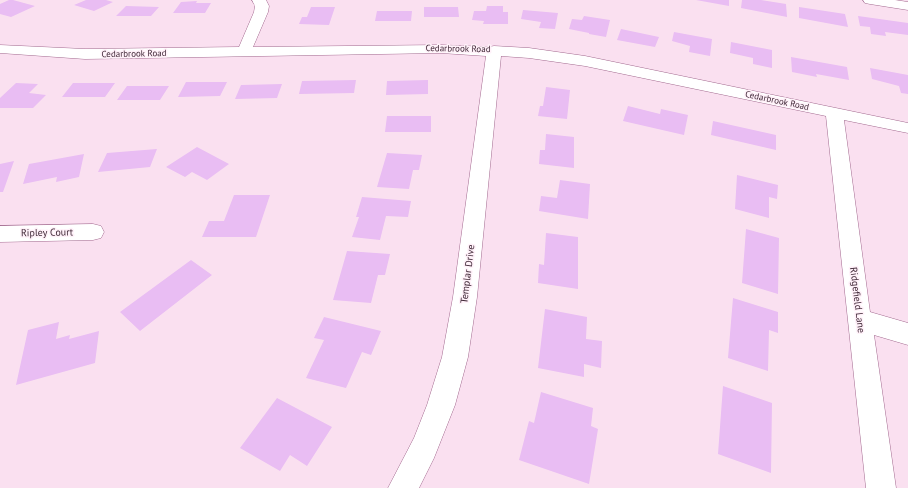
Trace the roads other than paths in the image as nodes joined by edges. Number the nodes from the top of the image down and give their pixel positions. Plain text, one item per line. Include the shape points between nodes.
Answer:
1 (259, 0) edge
2 (870, 0) edge
3 (908, 6) edge
4 (0, 49) edge
5 (494, 50) junction
6 (244, 52) junction
7 (834, 113) junction
8 (908, 128) edge
9 (93, 232) dead end
10 (0, 234) edge
11 (859, 320) junction
12 (908, 334) edge
13 (403, 488) edge
14 (882, 488) edge

1 - 6 street via 261,12
2 - 3 street
4 - 6 street, Cedarbrook Road via 85,54
5 - 6 street, Cedarbrook Road
5 - 7 street, Cedarbrook Road via 579,60
5 - 13 street, Templar Drive via 465,297 455,357 441,405 424,448
7 - 8 street, Cedarbrook Road
7 - 11 street, Ridgefield Lane
9 - 10 street, Ripley Court
11 - 12 street
11 - 14 street, Ridgefield Lane

